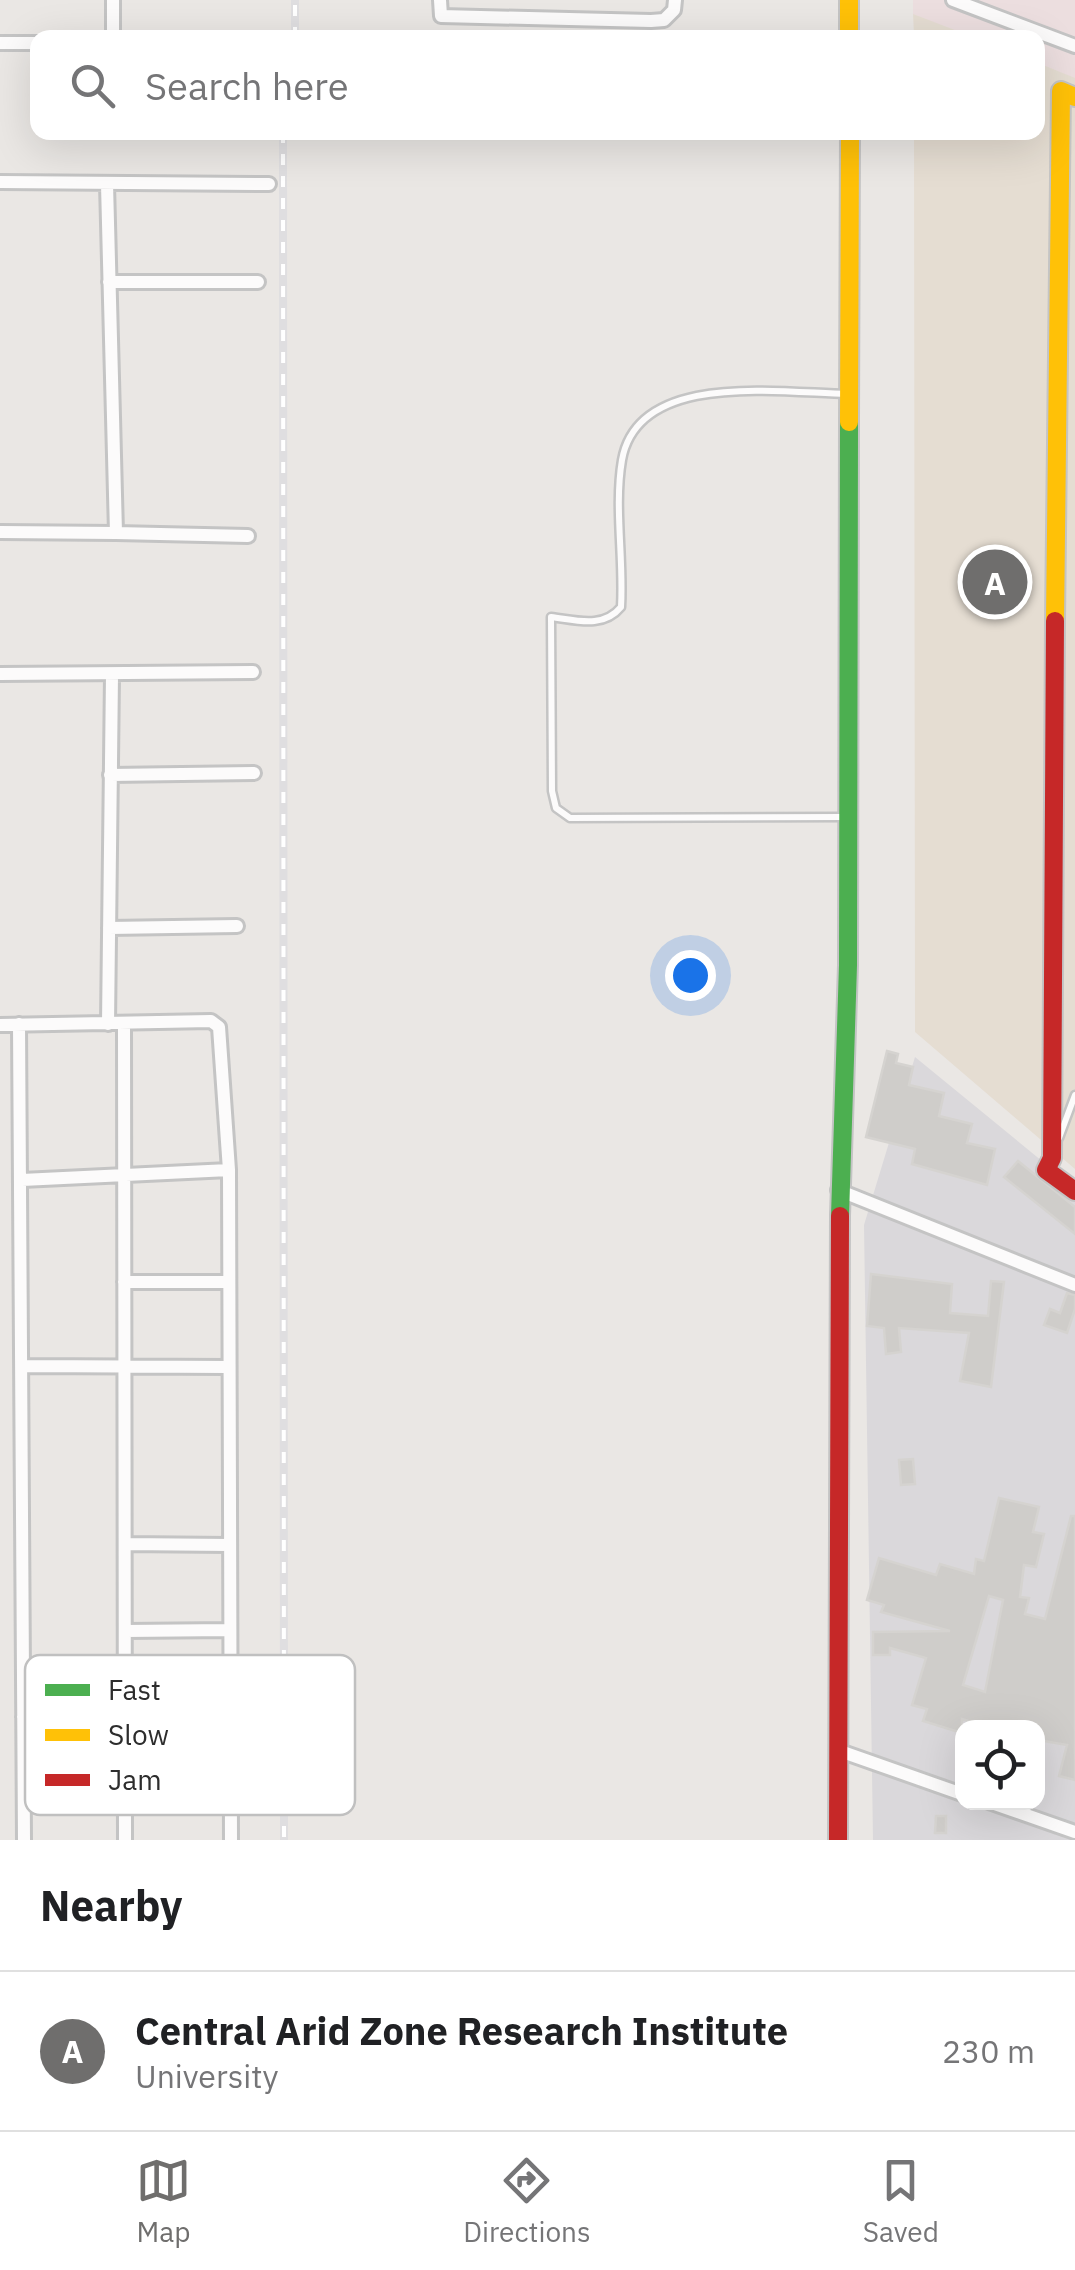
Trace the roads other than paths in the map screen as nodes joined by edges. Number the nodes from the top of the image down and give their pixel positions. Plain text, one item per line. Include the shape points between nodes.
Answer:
1 (113, 0) edge
2 (440, 0) edge
3 (675, 0) edge
4 (849, 0) edge
5 (953, 0) edge
6 (113, 30) edge
7 (849, 30) edge
8 (1033, 30) edge
9 (1045, 35) edge
10 (30, 43) edge
11 (0, 44) edge
12 (1075, 46) edge
13 (1075, 96) edge
14 (850, 140) edge
15 (0, 182) edge
16 (108, 184) junction
17 (269, 184) dead end
18 (109, 282) junction
19 (258, 282) dead end
20 (848, 394) junction
21 (0, 532) edge
22 (116, 533) junction
23 (248, 536) dead end
24 (254, 672) dead end
25 (0, 674) edge
26 (112, 675) junction
27 (254, 772) dead end
28 (110, 775) junction
29 (848, 817) junction
30 (237, 926) dead end
31 (108, 928) junction
32 (19, 1024) junction
33 (108, 1024) junction
34 (124, 1024) junction
35 (0, 1025) edge
36 (1075, 1095) edge
37 (1052, 1158) junction
38 (229, 1170) junction
39 (127, 1175) junction
40 (22, 1180) junction
41 (838, 1190) junction
42 (1075, 1191) edge
43 (124, 1282) junction
44 (229, 1282) junction
45 (1075, 1285) edge
46 (22, 1366) junction
47 (125, 1366) junction
48 (229, 1367) junction
49 (125, 1544) junction
50 (228, 1545) junction
51 (229, 1630) junction
52 (125, 1632) junction
53 (125, 1655) edge
54 (229, 1655) edge
55 (23, 1717) joint
56 (837, 1750) junction
57 (955, 1792) edge
58 (1011, 1810) edge
59 (231, 1815) edge
60 (1075, 1832) edge
61 (24, 1840) edge
62 (231, 1840) edge
63 (838, 1840) edge

1 - 6 street
2 - 3 street via 440,16 651,21 664,20
4 - 7 street
5 - 8 street
9 - 12 street
10 - 11 street
13 - 37 street via 1061,91
14 - 20 street
15 - 16 street
16 - 17 street
16 - 18 street
18 - 19 street
18 - 22 street
20 - 29 street
20 - 29 lane via 702,392 648,420 628,436 622,462 622,607 592,622 551,617 552,791 556,808 570,818
21 - 22 street
22 - 23 street
24 - 26 street
25 - 26 street
26 - 28 street
27 - 28 street
28 - 31 street
29 - 41 street
30 - 31 street
31 - 33 street
32 - 33 street
32 - 35 street
32 - 40 street
33 - 34 street
34 - 38 street via 219,1027
34 - 39 street
36 - 37 lane
37 - 42 street via 1046,1170
38 - 39 street
38 - 44 street
39 - 40 street
39 - 43 street
40 - 46 street
41 - 45 street
41 - 56 street
43 - 44 street
43 - 47 street
44 - 48 street
46 - 47 street
46 - 55 street
47 - 48 street
47 - 49 street
48 - 50 street
49 - 50 street
49 - 52 street
50 - 51 street
51 - 52 street
51 - 54 street
52 - 53 street
55 - 61 street
56 - 57 street
56 - 63 street
58 - 60 street
59 - 62 street

